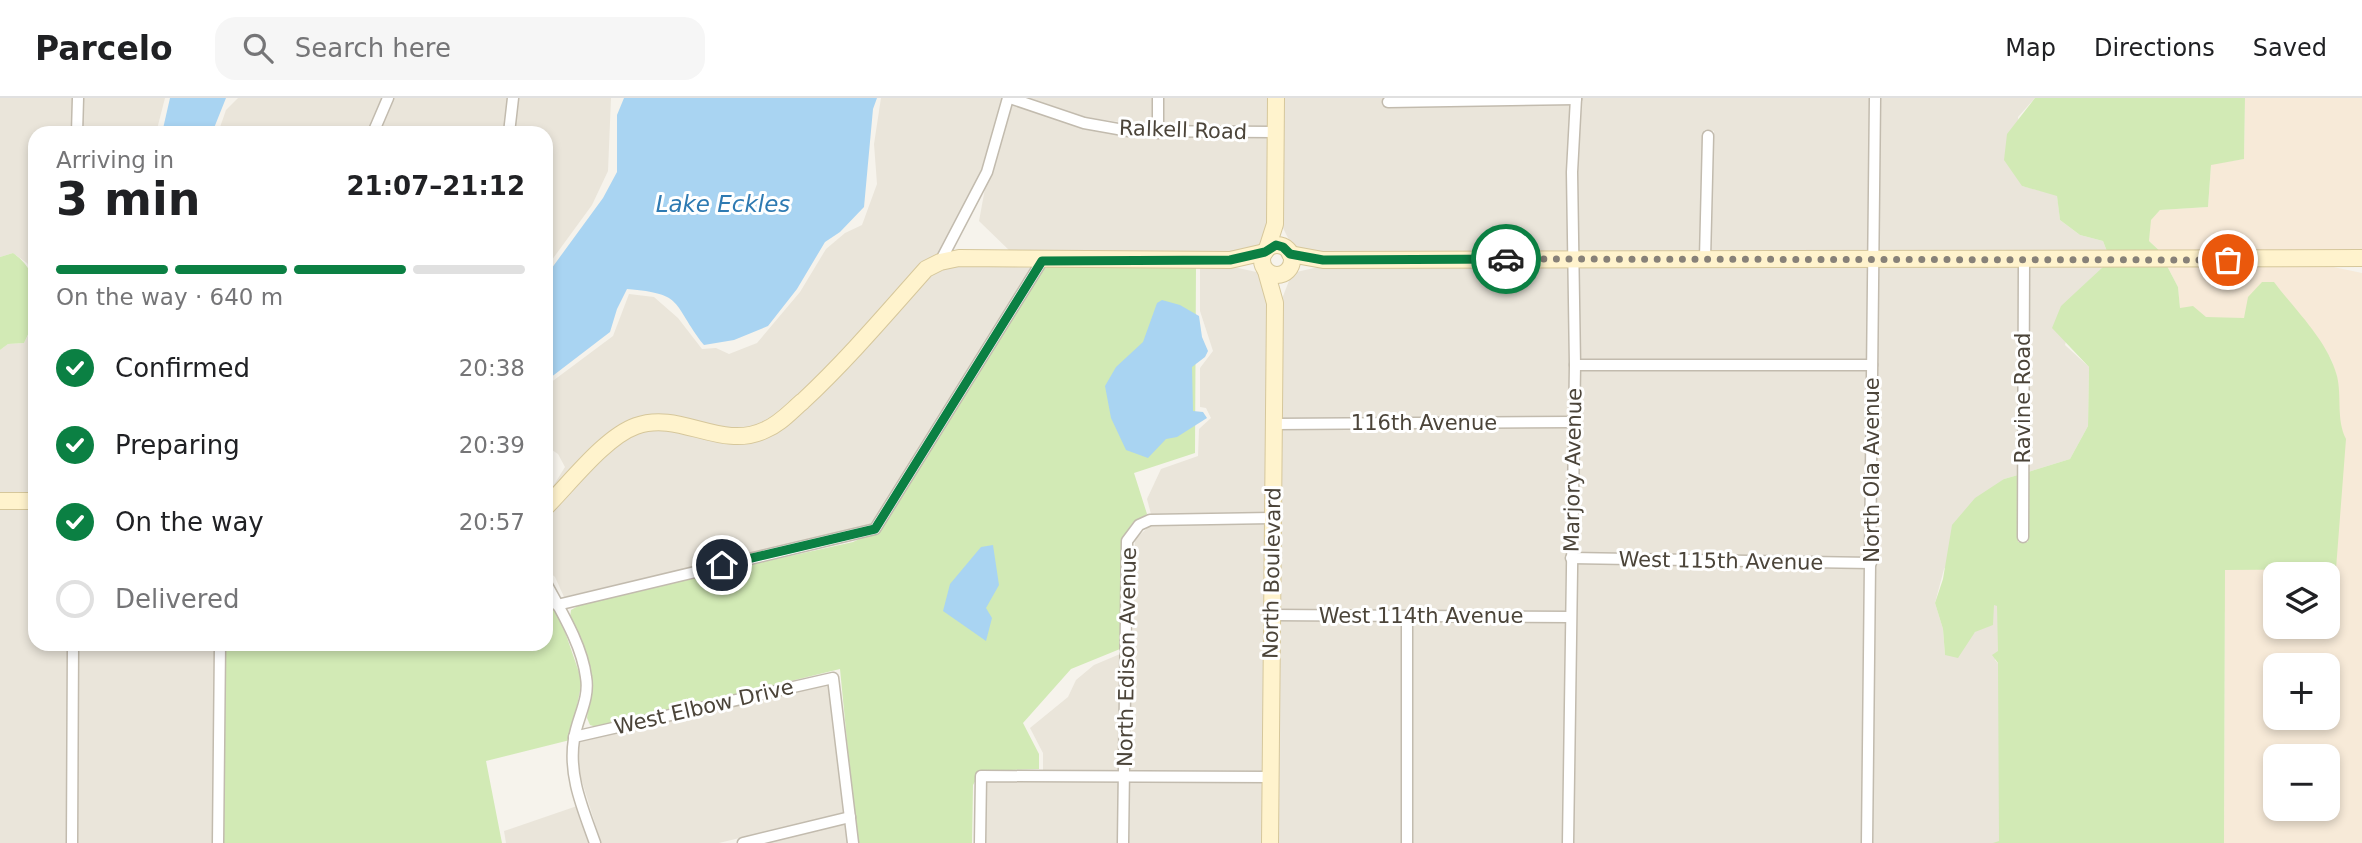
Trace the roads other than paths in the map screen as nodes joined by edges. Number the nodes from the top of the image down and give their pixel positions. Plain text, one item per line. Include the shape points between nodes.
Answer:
1 (78, 98) edge
2 (388, 98) edge
3 (513, 98) edge
4 (1009, 98) edge
5 (1158, 98) edge
6 (1276, 98) edge
7 (1875, 98) edge
8 (1576, 99) edge
9 (1388, 102) dead end
10 (77, 126) edge
11 (376, 126) edge
12 (510, 126) edge
13 (1277, 132) junction
14 (1158, 134) junction
15 (1708, 136) dead end
16 (1275, 223) junction
17 (2362, 258) edge
18 (1574, 259) junction
19 (1705, 259) junction
20 (1873, 259) junction
21 (2024, 259) junction
22 (2319, 259) junction
23 (1265, 260) junction
24 (1042, 261) junction
25 (1288, 261) junction
26 (940, 262) junction
27 (2362, 267) edge
28 (1275, 303) junction
29 (1575, 365) junction
30 (1872, 365) junction
31 (1574, 422) junction
32 (1275, 424) junction
33 (0, 500) edge
34 (28, 500) edge
35 (553, 500) edge
36 (1273, 518) junction
37 (2023, 537) dead end
38 (1571, 558) junction
39 (1871, 563) junction
40 (553, 596) edge
41 (557, 604) junction
42 (1272, 615) junction
43 (1407, 616) junction
44 (1570, 617) junction
45 (73, 651) edge
46 (220, 651) edge
47 (574, 737) junction
48 (1124, 776) junction
49 (1270, 777) junction
50 (850, 817) junction
51 (72, 843) edge
52 (218, 843) edge
53 (596, 843) edge
54 (743, 843) edge
55 (853, 843) edge
56 (980, 843) edge
57 (1123, 843) edge
58 (1270, 843) edge
59 (1407, 843) edge
60 (1568, 843) edge
61 (1867, 843) edge

1 - 10 street
2 - 11 street
3 - 12 street
4 - 14 street, Ralkell Road via 1084,123
4 - 26 street via 987,172
5 - 14 street
6 - 13 street
7 - 20 street, North Ola Avenue
8 - 9 street
8 - 18 street, Marjory Avenue
13 - 14 street, Ralkell Road
13 - 16 street
15 - 19 street
16 - 23 street
16 - 25 street
17 - 22 street
18 - 19 street
18 - 25 street
18 - 29 street, Marjory Avenue
19 - 20 street
20 - 21 street
20 - 30 street, North Ola Avenue
21 - 22 street
21 - 37 street, Ravine Road
22 - 27 street
23 - 24 street
23 - 25 street via 1274,275
23 - 25 street via 1276,245
23 - 28 street, North Boulevard
24 - 26 street via 959,258
24 - 41 street via 875,529
25 - 28 street, North Boulevard
26 - 35 street via 926,269 827,379 767,430 722,437 675,423 635,426 616,437
28 - 32 street, North Boulevard
29 - 30 street
29 - 31 street, Marjory Avenue
30 - 39 street, North Ola Avenue
31 - 32 street, 116th Avenue
31 - 38 street, Marjory Avenue
32 - 36 street, North Boulevard
33 - 34 street
36 - 42 street, North Boulevard
36 - 48 street, North Edison Avenue via 1150,520 1127,541
38 - 39 street, West 115th Avenue
38 - 44 street, Marjory Avenue
39 - 61 street, North Ola Avenue
40 - 41 street
41 - 47 street via 587,678 586,701
42 - 43 street, West 114th Avenue
42 - 49 street, North Boulevard
43 - 44 street, West 114th Avenue
43 - 59 street
44 - 60 street, Marjory Avenue
45 - 51 street
46 - 52 street
47 - 50 street, West Elbow Drive via 833,678
47 - 53 street via 574,781
48 - 49 street
48 - 56 street via 981,776
48 - 57 street, North Edison Avenue
49 - 58 street, North Boulevard
50 - 54 street
50 - 55 street

